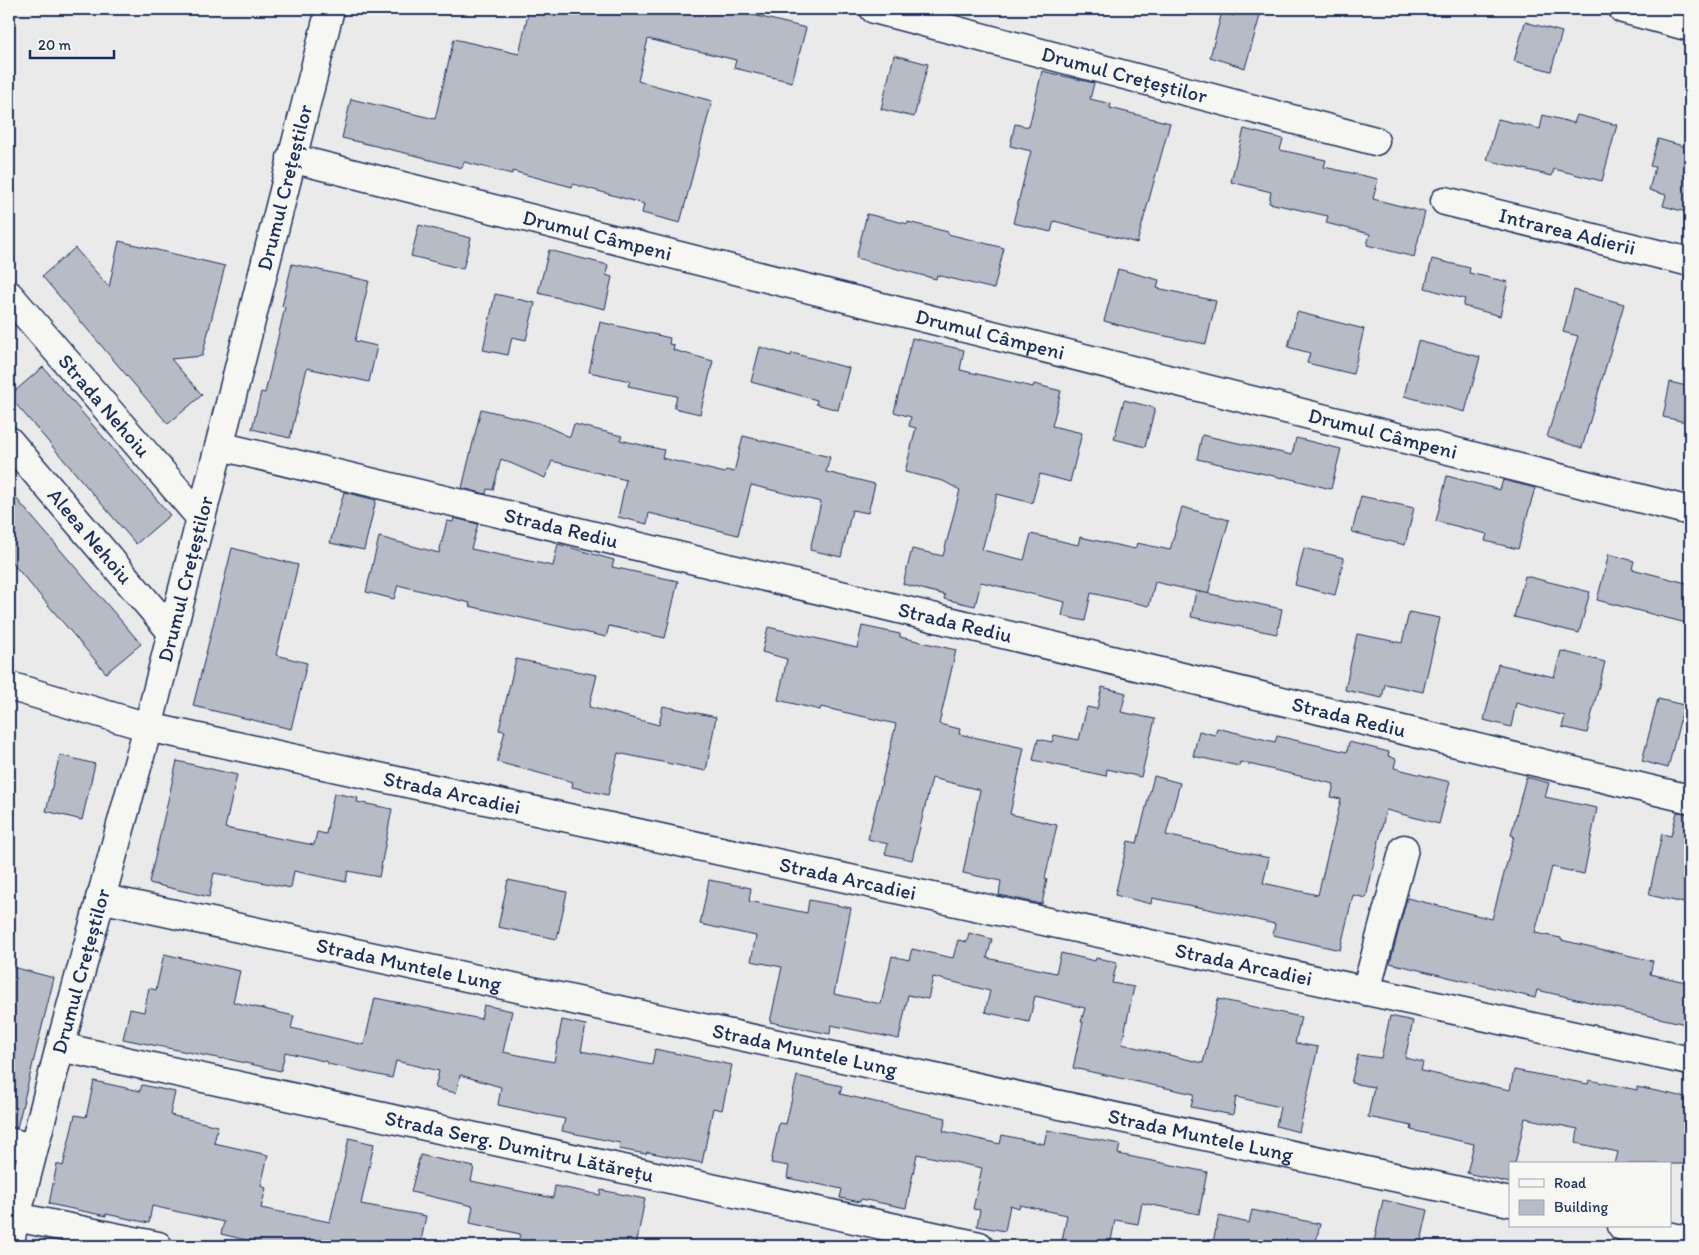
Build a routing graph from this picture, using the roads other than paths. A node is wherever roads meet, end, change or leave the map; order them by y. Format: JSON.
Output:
{"nodes":[{"id":1,"x":330,"y":9,"type":"edge"},
{"id":2,"x":874,"y":9,"type":"edge"},
{"id":3,"x":1623,"y":9,"type":"edge"},
{"id":4,"x":1690,"y":27,"type":"edge"},
{"id":5,"x":1375,"y":141,"type":"dead end"},
{"id":6,"x":291,"y":158,"type":"junction"},
{"id":7,"x":1445,"y":201,"type":"dead end"},
{"id":8,"x":1690,"y":262,"type":"edge"},
{"id":9,"x":9,"y":294,"type":"edge"},
{"id":10,"x":9,"y":441,"type":"edge"},
{"id":11,"x":220,"y":446,"type":"junction"},
{"id":12,"x":1690,"y":511,"type":"edge"},
{"id":13,"x":201,"y":518,"type":"junction"},
{"id":14,"x":171,"y":632,"type":"junction"},
{"id":15,"x":9,"y":686,"type":"edge"},
{"id":16,"x":148,"y":727,"type":"junction"},
{"id":17,"x":1690,"y":799,"type":"edge"},
{"id":18,"x":1404,"y":849,"type":"dead end"},
{"id":19,"x":100,"y":898,"type":"junction"},
{"id":20,"x":1366,"y":991,"type":"junction"},
{"id":21,"x":60,"y":1047,"type":"junction"},
{"id":22,"x":1690,"y":1061,"type":"edge"},
{"id":23,"x":21,"y":1145,"type":"edge"},
{"id":24,"x":1509,"y":1202,"type":"edge"},
{"id":25,"x":16,"y":1217,"type":"junction"},
{"id":26,"x":1631,"y":1228,"type":"edge"},
{"id":27,"x":1690,"y":1241,"type":"edge"},
{"id":28,"x":9,"y":1244,"type":"edge"},
{"id":29,"x":158,"y":1246,"type":"edge"},
{"id":30,"x":979,"y":1246,"type":"edge"}],
"edges":[{"from":1,"to":6,"type":"street","name":"Drumul Crețeștilor"},
{"from":2,"to":5,"type":"street","name":"Drumul Crețeștilor"},
{"from":3,"to":4,"type":"street"},
{"from":6,"to":11,"type":"street","name":"Drumul Crețeștilor"},
{"from":6,"to":12,"type":"street","name":"Drumul Câmpeni"},
{"from":7,"to":8,"type":"street","name":"Intrarea Adierii"},
{"from":9,"to":13,"type":"street","name":"Strada Nehoiu"},
{"from":10,"to":14,"type":"street","name":"Aleea Nehoiu"},
{"from":11,"to":13,"type":"street","name":"Drumul Crețeștilor"},
{"from":11,"to":17,"type":"street","name":"Strada Rediu"},
{"from":13,"to":14,"type":"street","name":"Drumul Crețeștilor"},
{"from":14,"to":16,"type":"street","name":"Drumul Crețeștilor"},
{"from":15,"to":16,"type":"street","name":"Strada Arcadiei"},
{"from":16,"to":19,"type":"street","name":"Drumul Crețeștilor"},
{"from":16,"to":20,"type":"street","name":"Strada Arcadiei"},
{"from":18,"to":20,"type":"street"},
{"from":19,"to":21,"type":"street","name":"Drumul Crețeștilor"},
{"from":19,"to":24,"type":"street","name":"Strada Muntele Lung"},
{"from":20,"to":22,"type":"street","name":"Strada Arcadiei"},
{"from":21,"to":23,"type":"street","name":"Drumul Crețeștilor"},
{"from":21,"to":30,"type":"street","name":"Strada Serg. Dumitru Lătărețu"},
{"from":23,"to":25,"type":"street","name":"Drumul Crețeștilor"},
{"from":25,"to":28,"type":"street","name":"Drumul Crețeștilor"},
{"from":25,"to":29,"type":"street"},
{"from":26,"to":27,"type":"street"}]}
